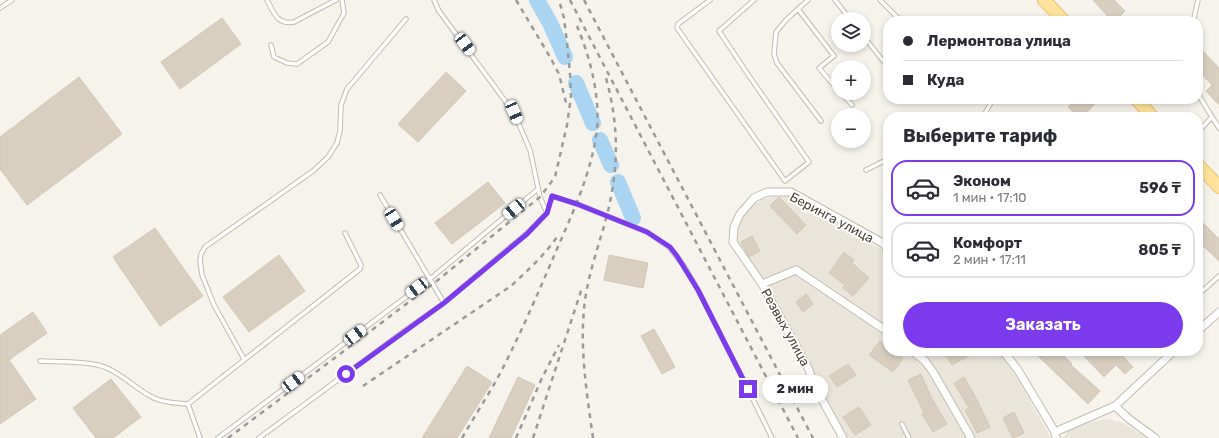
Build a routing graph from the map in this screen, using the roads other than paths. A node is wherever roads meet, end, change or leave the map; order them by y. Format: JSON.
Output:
{"nodes":[{"id":1,"x":12,"y":0,"type":"edge"},
{"id":2,"x":267,"y":0,"type":"edge"},
{"id":3,"x":336,"y":0,"type":"edge"},
{"id":4,"x":342,"y":0,"type":"edge"},
{"id":5,"x":434,"y":0,"type":"edge"},
{"id":6,"x":710,"y":0,"type":"edge"},
{"id":7,"x":754,"y":0,"type":"edge"},
{"id":8,"x":808,"y":0,"type":"edge"},
{"id":9,"x":835,"y":0,"type":"edge"},
{"id":10,"x":880,"y":0,"type":"edge"},
{"id":11,"x":1044,"y":0,"type":"edge"},
{"id":12,"x":1198,"y":0,"type":"edge"},
{"id":13,"x":0,"y":8,"type":"edge"},
{"id":14,"x":798,"y":9,"type":"junction"},
{"id":15,"x":844,"y":12,"type":"edge"},
{"id":16,"x":895,"y":16,"type":"edge"},
{"id":17,"x":1059,"y":16,"type":"edge"},
{"id":18,"x":1194,"y":16,"type":"edge"},
{"id":19,"x":406,"y":19,"type":"dead end"},
{"id":20,"x":271,"y":46,"type":"dead end"},
{"id":21,"x":871,"y":46,"type":"edge"},
{"id":22,"x":883,"y":62,"type":"edge"},
{"id":23,"x":831,"y":82,"type":"edge"},
{"id":24,"x":847,"y":100,"type":"edge"},
{"id":25,"x":1203,"y":102,"type":"edge"},
{"id":26,"x":1141,"y":104,"type":"edge"},
{"id":27,"x":852,"y":105,"type":"dead end"},
{"id":28,"x":1148,"y":112,"type":"edge"},
{"id":29,"x":1212,"y":117,"type":"junction"},
{"id":30,"x":821,"y":121,"type":"dead end"},
{"id":31,"x":1203,"y":127,"type":"edge"},
{"id":32,"x":1219,"y":128,"type":"edge"},
{"id":33,"x":883,"y":162,"type":"edge"},
{"id":34,"x":866,"y":170,"type":"dead end"},
{"id":35,"x":1203,"y":170,"type":"edge"},
{"id":36,"x":1219,"y":187,"type":"edge"},
{"id":37,"x":538,"y":189,"type":"junction"},
{"id":38,"x":380,"y":195,"type":"dead end"},
{"id":39,"x":547,"y":213,"type":"junction"},
{"id":40,"x":345,"y":233,"type":"dead end"},
{"id":41,"x":733,"y":242,"type":"joint"},
{"id":42,"x":883,"y":244,"type":"edge"},
{"id":43,"x":1219,"y":276,"type":"edge"},
{"id":44,"x":430,"y":279,"type":"junction"},
{"id":45,"x":762,"y":284,"type":"junction"},
{"id":46,"x":1203,"y":290,"type":"edge"},
{"id":47,"x":444,"y":303,"type":"junction"},
{"id":48,"x":1219,"y":312,"type":"edge"},
{"id":49,"x":1203,"y":326,"type":"edge"},
{"id":50,"x":883,"y":329,"type":"edge"},
{"id":51,"x":918,"y":356,"type":"edge"},
{"id":52,"x":1007,"y":356,"type":"edge"},
{"id":53,"x":1169,"y":356,"type":"edge"},
{"id":54,"x":244,"y":359,"type":"junction"},
{"id":55,"x":40,"y":361,"type":"dead end"},
{"id":56,"x":188,"y":404,"type":"junction"},
{"id":57,"x":1115,"y":406,"type":"junction"},
{"id":58,"x":902,"y":424,"type":"dead end"},
{"id":59,"x":1055,"y":435,"type":"edge"},
{"id":60,"x":200,"y":438,"type":"edge"},
{"id":61,"x":218,"y":438,"type":"edge"},
{"id":62,"x":259,"y":438,"type":"edge"},
{"id":63,"x":772,"y":438,"type":"edge"},
{"id":64,"x":843,"y":438,"type":"edge"},
{"id":65,"x":909,"y":438,"type":"edge"},
{"id":66,"x":971,"y":438,"type":"edge"},
{"id":67,"x":1155,"y":438,"type":"edge"}],
"edges":[{"from":1,"to":13,"type":"lane"},
{"from":2,"to":3,"type":"lane"},
{"from":4,"to":20,"type":"lane"},
{"from":5,"to":37,"type":"lane"},
{"from":6,"to":7,"type":"lane"},
{"from":8,"to":14,"type":"lane"},
{"from":9,"to":15,"type":"lane"},
{"from":10,"to":16,"type":"lane"},
{"from":11,"to":17,"type":"main road"},
{"from":12,"to":18,"type":"lane"},
{"from":14,"to":23,"type":"lane"},
{"from":14,"to":30,"type":"lane"},
{"from":19,"to":54,"type":"lane"},
{"from":21,"to":22,"type":"lane"},
{"from":24,"to":27,"type":"lane"},
{"from":25,"to":29,"type":"lane"},
{"from":26,"to":28,"type":"main road"},
{"from":29,"to":31,"type":"lane"},
{"from":29,"to":32,"type":"lane"},
{"from":33,"to":34,"type":"lane"},
{"from":35,"to":36,"type":"main road"},
{"from":37,"to":39,"type":"lane"},
{"from":37,"to":44,"type":"lane"},
{"from":38,"to":44,"type":"lane"},
{"from":39,"to":47,"type":"lane"},
{"from":39,"to":63,"type":"lane"},
{"from":40,"to":54,"type":"lane"},
{"from":41,"to":42,"type":"street","name":"Беринга улица"},
{"from":41,"to":45,"type":"street","name":"Резвых улица"},
{"from":43,"to":46,"type":"lane"},
{"from":44,"to":47,"type":"lane"},
{"from":44,"to":61,"type":"lane"},
{"from":45,"to":50,"type":"street"},
{"from":45,"to":64,"type":"street","name":"Резвых улица"},
{"from":47,"to":62,"type":"lane"},
{"from":48,"to":49,"type":"street"},
{"from":51,"to":66,"type":"street"},
{"from":52,"to":59,"type":"street"},
{"from":53,"to":57,"type":"street"},
{"from":54,"to":56,"type":"lane"},
{"from":55,"to":56,"type":"lane"},
{"from":56,"to":60,"type":"lane"},
{"from":57,"to":59,"type":"street"},
{"from":57,"to":67,"type":"street"},
{"from":58,"to":65,"type":"lane"}]}
